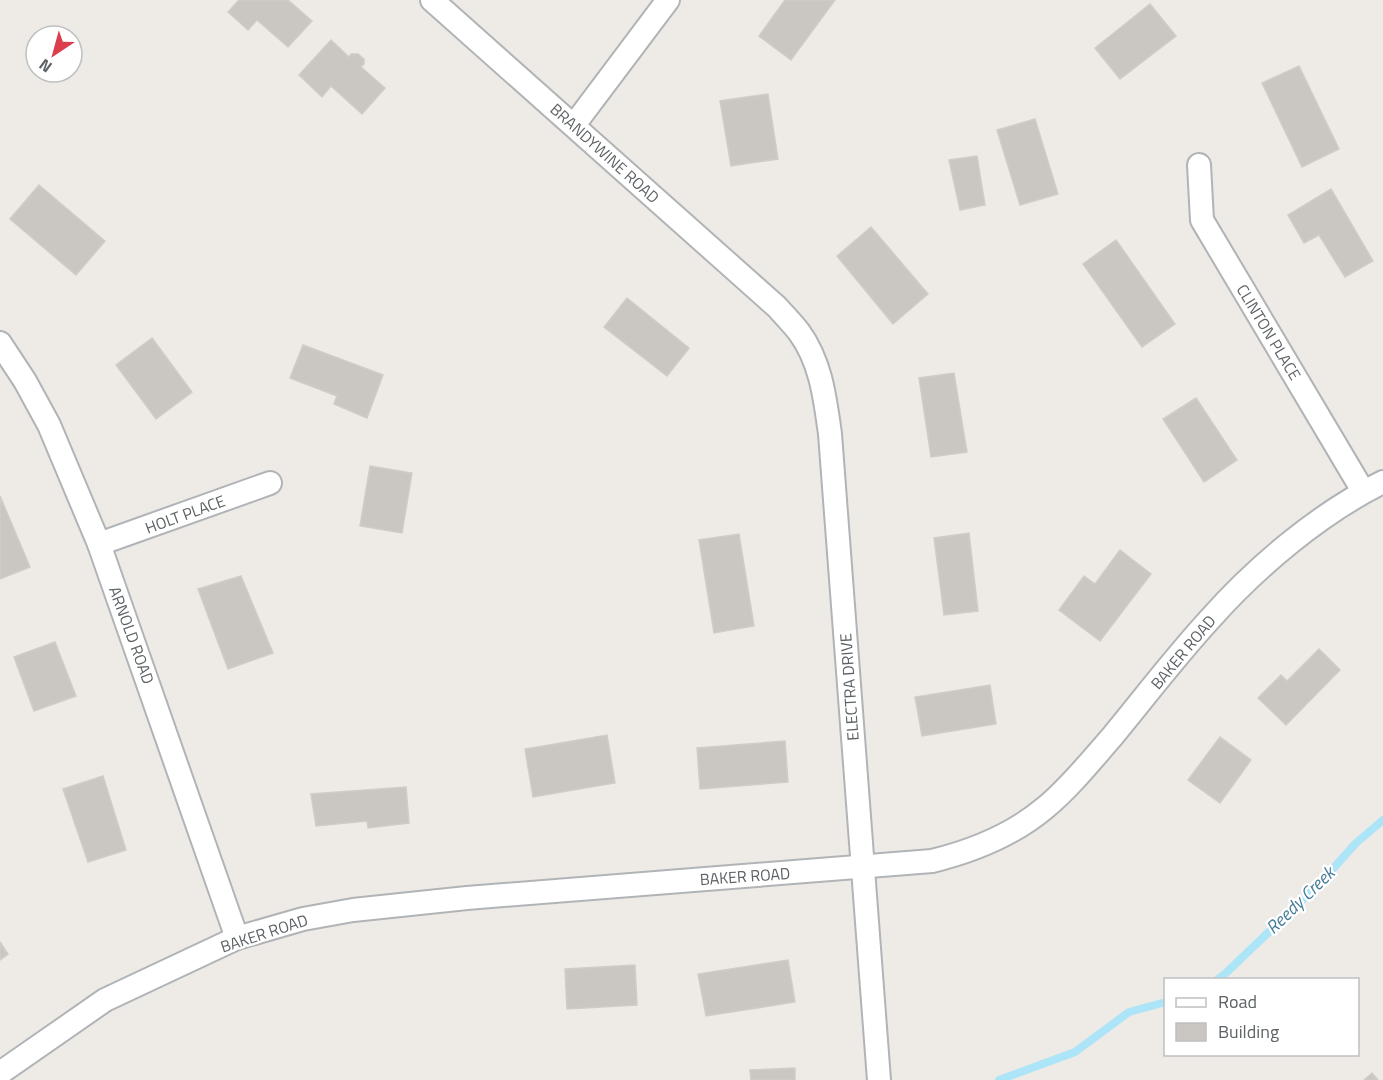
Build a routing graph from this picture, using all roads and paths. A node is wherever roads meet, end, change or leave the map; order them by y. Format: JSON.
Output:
{"nodes":[{"id":1,"x":432,"y":0,"type":"edge"},
{"id":2,"x":668,"y":0,"type":"edge"},
{"id":3,"x":574,"y":126,"type":"junction"},
{"id":4,"x":1199,"y":165,"type":"dead end"},
{"id":5,"x":777,"y":307,"type":"joint"},
{"id":6,"x":0,"y":343,"type":"edge"},
{"id":7,"x":270,"y":483,"type":"dead end"},
{"id":8,"x":1373,"y":486,"type":"edge"},
{"id":9,"x":99,"y":544,"type":"junction"},
{"id":10,"x":862,"y":867,"type":"junction"},
{"id":11,"x":237,"y":938,"type":"junction"},
{"id":12,"x":0,"y":1072,"type":"edge"},
{"id":13,"x":879,"y":1080,"type":"edge"}],
"edges":[{"from":1,"to":3,"type":"street","name":"BRANDYWINE ROAD"},
{"from":2,"to":3,"type":"street"},
{"from":3,"to":5,"type":"street","name":"BRANDYWINE ROAD"},
{"from":4,"to":8,"type":"street","name":"CLINTON PLACE"},
{"from":5,"to":10,"type":"street","name":"ELECTRA DRIVE"},
{"from":6,"to":9,"type":"street","name":"ARNOLD ROAD"},
{"from":7,"to":9,"type":"street","name":"HOLT PLACE"},
{"from":8,"to":10,"type":"street","name":"BAKER ROAD"},
{"from":9,"to":11,"type":"street","name":"ARNOLD ROAD"},
{"from":10,"to":11,"type":"street","name":"BAKER ROAD"},
{"from":10,"to":13,"type":"street","name":"ELECTRA DRIVE"},
{"from":11,"to":12,"type":"street","name":"BAKER ROAD"}]}
